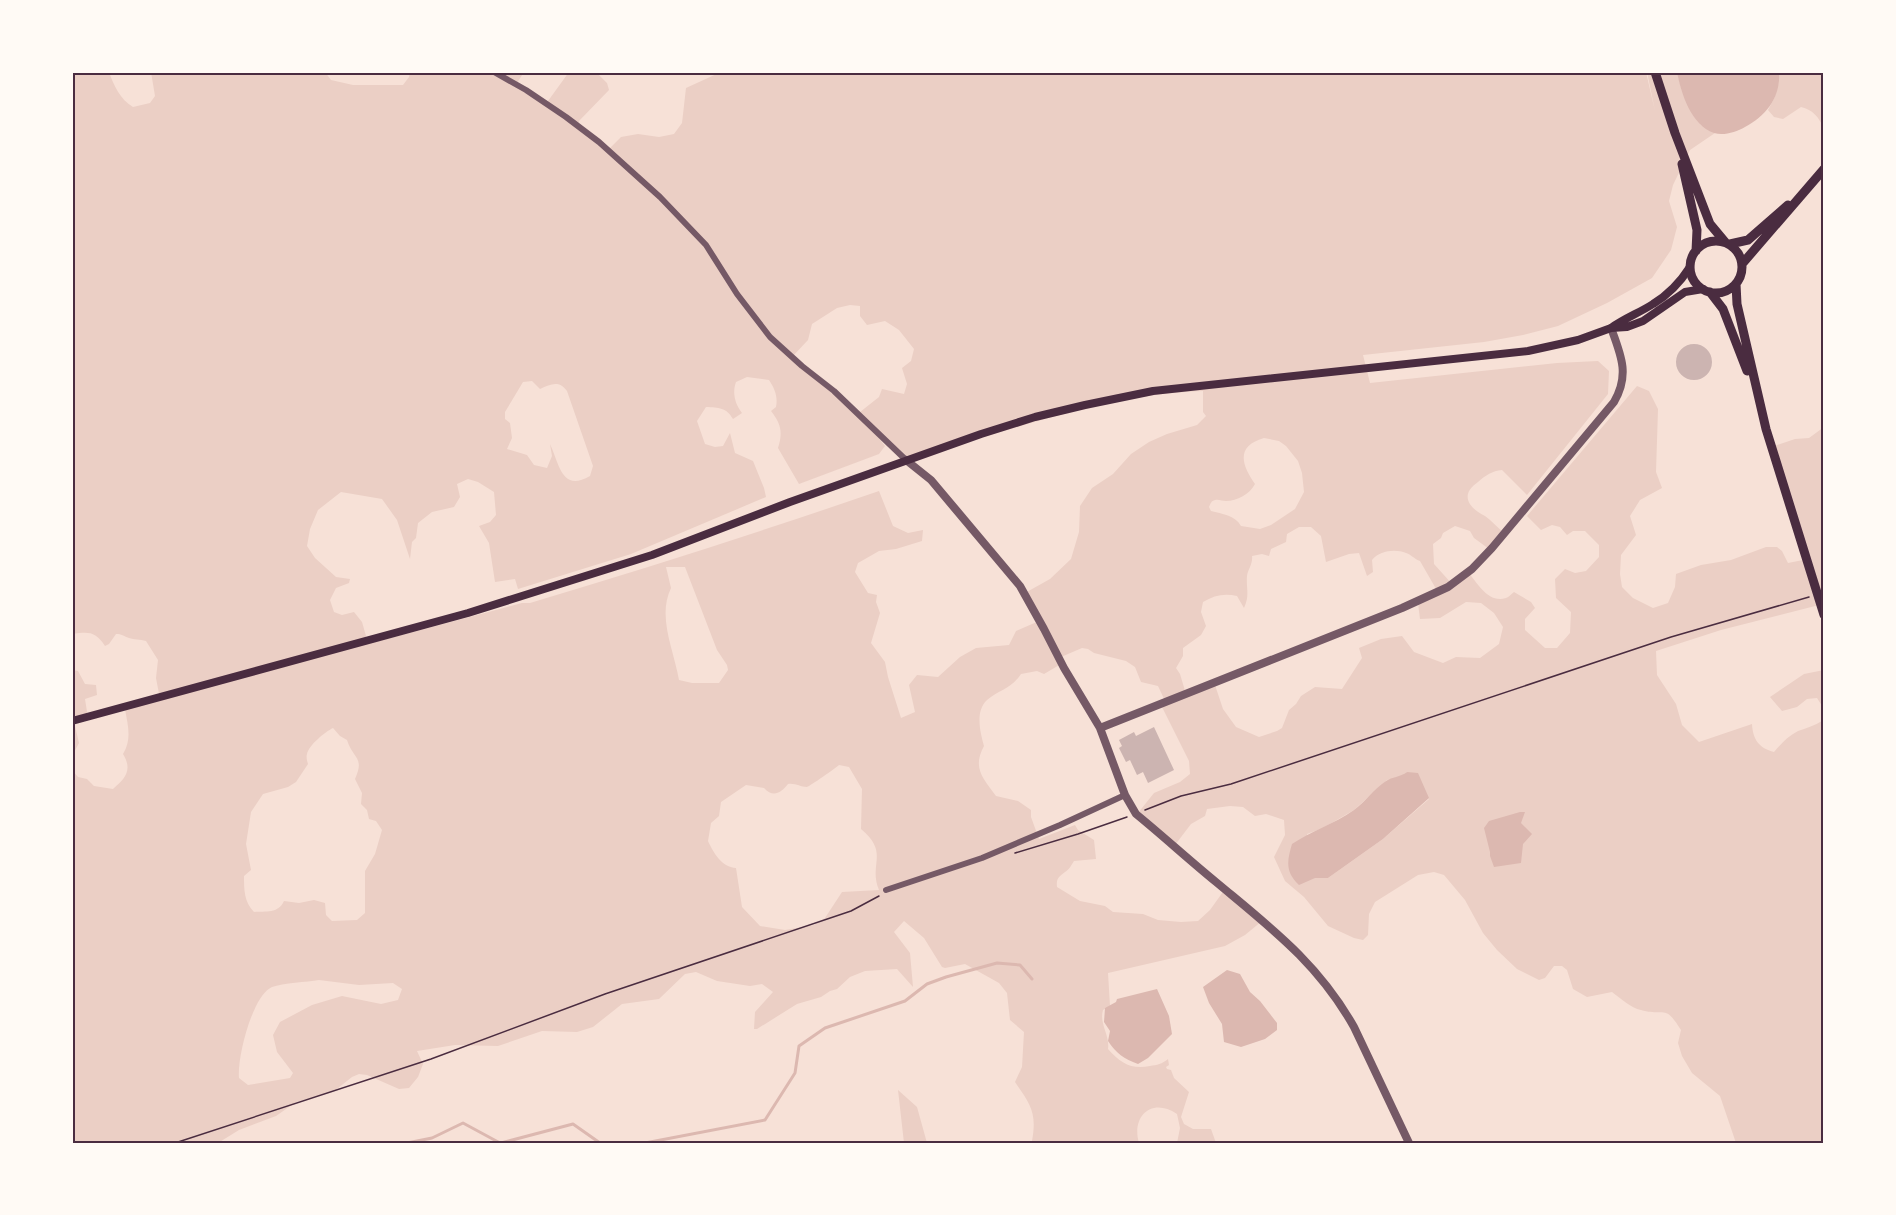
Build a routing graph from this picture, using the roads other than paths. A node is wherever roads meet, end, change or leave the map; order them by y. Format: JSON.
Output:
{"nodes":[{"id":1,"x":494,"y":72,"type":"edge"},
{"id":2,"x":1655,"y":72,"type":"edge"},
{"id":3,"x":1675,"y":133,"type":"junction"},
{"id":4,"x":1824,"y":169,"type":"edge"},
{"id":5,"x":1816,"y":179,"type":"junction"},
{"id":6,"x":1727,"y":243,"type":"junction"},
{"id":7,"x":1696,"y":251,"type":"junction"},
{"id":8,"x":1743,"y":264,"type":"junction"},
{"id":9,"x":1690,"y":267,"type":"junction"},
{"id":10,"x":1736,"y":284,"type":"junction"},
{"id":11,"x":1706,"y":290,"type":"junction"},
{"id":12,"x":1611,"y":328,"type":"junction"},
{"id":13,"x":1758,"y":399,"type":"junction"},
{"id":14,"x":906,"y":460,"type":"junction"},
{"id":15,"x":1823,"y":613,"type":"edge"},
{"id":16,"x":72,"y":721,"type":"edge"},
{"id":17,"x":1100,"y":728,"type":"junction"},
{"id":18,"x":1125,"y":795,"type":"junction"},
{"id":19,"x":886,"y":890,"type":"road end"},
{"id":20,"x":1409,"y":1143,"type":"edge"}],
"edges":[{"from":1,"to":14,"type":"street"},
{"from":2,"to":3,"type":"main road"},
{"from":3,"to":6,"type":"main road"},
{"from":3,"to":7,"type":"main road"},
{"from":4,"to":5,"type":"main road"},
{"from":5,"to":6,"type":"main road"},
{"from":5,"to":8,"type":"main road"},
{"from":6,"to":7,"type":"main road"},
{"from":6,"to":8,"type":"main road"},
{"from":7,"to":9,"type":"main road"},
{"from":8,"to":10,"type":"main road"},
{"from":9,"to":11,"type":"main road"},
{"from":9,"to":12,"type":"main road"},
{"from":10,"to":11,"type":"main road"},
{"from":10,"to":13,"type":"main road"},
{"from":11,"to":12,"type":"main road"},
{"from":11,"to":13,"type":"main road"},
{"from":12,"to":14,"type":"main road"},
{"from":12,"to":17,"type":"street"},
{"from":13,"to":15,"type":"main road"},
{"from":14,"to":16,"type":"main road"},
{"from":14,"to":17,"type":"street"},
{"from":17,"to":18,"type":"street"},
{"from":18,"to":19,"type":"street"},
{"from":18,"to":20,"type":"street"}]}
